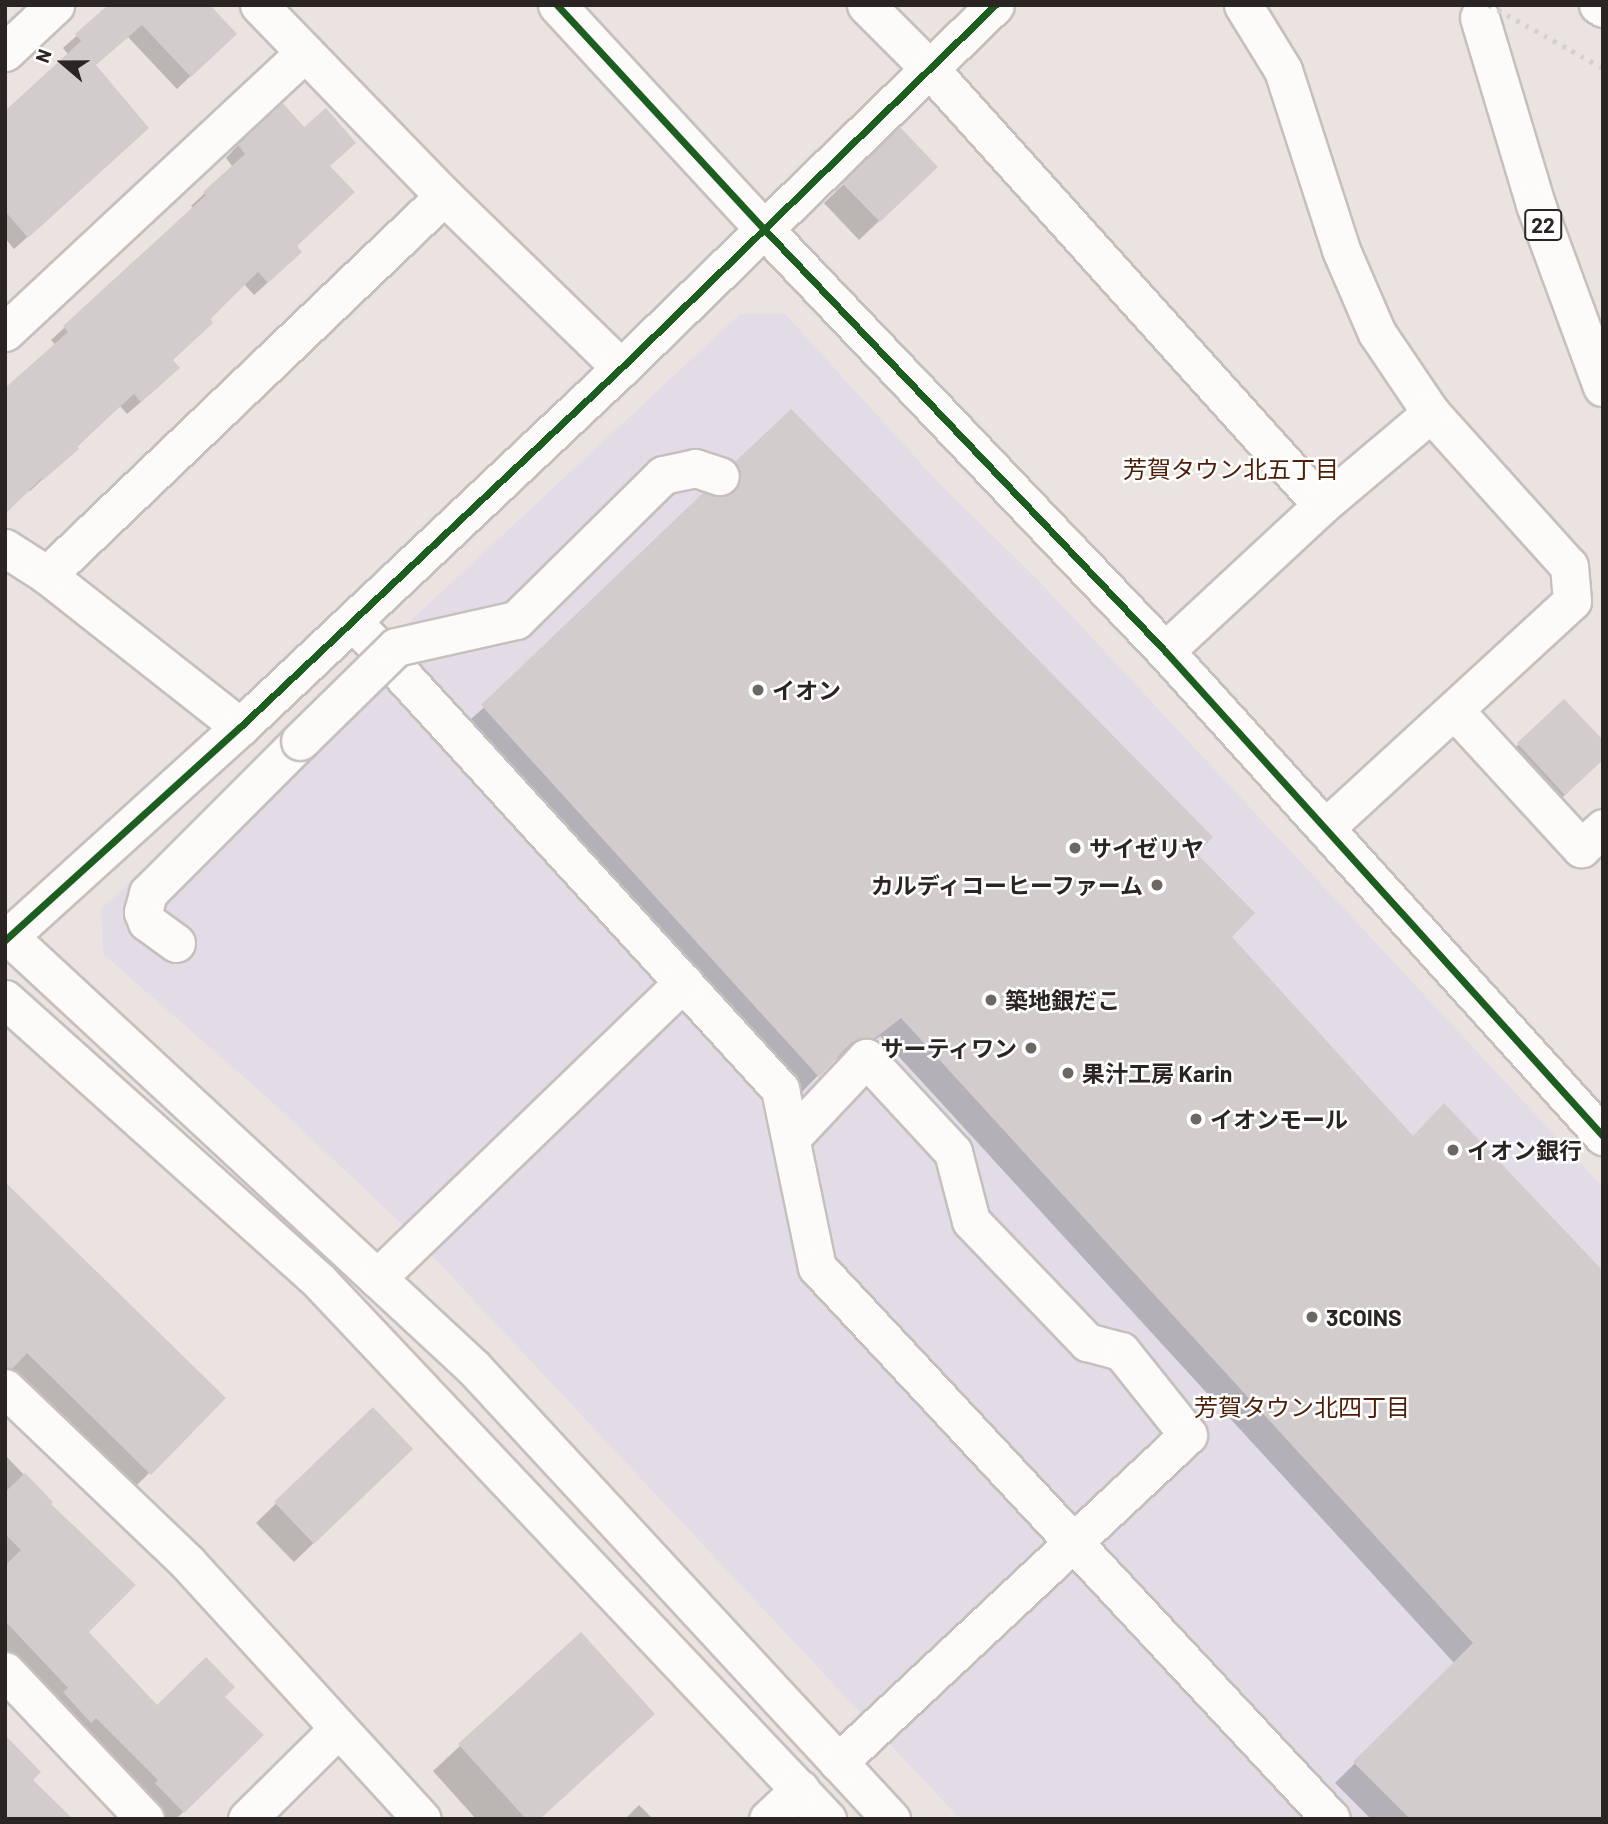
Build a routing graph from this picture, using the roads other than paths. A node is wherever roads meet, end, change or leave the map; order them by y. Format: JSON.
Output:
{"nodes":[{"id":1,"x":55,"y":5,"type":"edge"},
{"id":2,"x":259,"y":5,"type":"edge"},
{"id":3,"x":556,"y":5,"type":"edge"},
{"id":4,"x":866,"y":5,"type":"edge"},
{"id":5,"x":995,"y":5,"type":"edge"},
{"id":6,"x":1242,"y":5,"type":"edge"},
{"id":7,"x":1598,"y":5,"type":"edge"},
{"id":8,"x":1603,"y":8,"type":"edge"},
{"id":9,"x":1480,"y":18,"type":"dead end"},
{"id":10,"x":5,"y":52,"type":"edge"},
{"id":11,"x":305,"y":52,"type":"junction"},
{"id":12,"x":928,"y":67,"type":"junction"},
{"id":13,"x":444,"y":196,"type":"junction"},
{"id":14,"x":763,"y":229,"type":"junction"},
{"id":15,"x":5,"y":332,"type":"edge"},
{"id":16,"x":621,"y":368,"type":"junction"},
{"id":17,"x":1603,"y":387,"type":"edge"},
{"id":18,"x":1431,"y":413,"type":"junction"},
{"id":19,"x":720,"y":476,"type":"dead end"},
{"id":20,"x":1322,"y":505,"type":"junction"},
{"id":21,"x":5,"y":548,"type":"edge"},
{"id":22,"x":47,"y":575,"type":"junction"},
{"id":23,"x":353,"y":621,"type":"junction"},
{"id":24,"x":1165,"y":651,"type":"junction"},
{"id":25,"x":1454,"y":709,"type":"junction"},
{"id":26,"x":240,"y":727,"type":"junction"},
{"id":27,"x":1326,"y":827,"type":"junction"},
{"id":28,"x":1603,"y":828,"type":"edge"},
{"id":29,"x":7,"y":936,"type":"edge"},
{"id":30,"x":176,"y":943,"type":"dead end"},
{"id":31,"x":683,"y":982,"type":"junction"},
{"id":32,"x":5,"y":999,"type":"edge"},
{"id":33,"x":1603,"y":1136,"type":"edge"},
{"id":34,"x":791,"y":1138,"type":"junction"},
{"id":35,"x":377,"y":1278,"type":"junction"},
{"id":36,"x":5,"y":1388,"type":"edge"},
{"id":37,"x":1072,"y":1541,"type":"junction"},
{"id":38,"x":5,"y":1671,"type":"edge"},
{"id":39,"x":338,"y":1729,"type":"junction"},
{"id":40,"x":838,"y":1762,"type":"junction"},
{"id":41,"x":800,"y":1789,"type":"junction"},
{"id":42,"x":145,"y":1819,"type":"edge"},
{"id":43,"x":247,"y":1819,"type":"edge"},
{"id":44,"x":422,"y":1819,"type":"edge"},
{"id":45,"x":768,"y":1819,"type":"edge"},
{"id":46,"x":827,"y":1819,"type":"edge"},
{"id":47,"x":891,"y":1819,"type":"edge"},
{"id":48,"x":1331,"y":1819,"type":"edge"}],
"edges":[{"from":1,"to":10,"type":"street"},
{"from":2,"to":11,"type":"street"},
{"from":3,"to":14,"type":"street"},
{"from":4,"to":12,"type":"street"},
{"from":5,"to":12,"type":"street"},
{"from":6,"to":18,"type":"street"},
{"from":7,"to":8,"type":"street"},
{"from":9,"to":17,"type":"main road","number":"22"},
{"from":11,"to":13,"type":"street"},
{"from":11,"to":15,"type":"street"},
{"from":12,"to":14,"type":"street"},
{"from":12,"to":20,"type":"street"},
{"from":13,"to":16,"type":"street"},
{"from":13,"to":22,"type":"street"},
{"from":14,"to":16,"type":"street"},
{"from":14,"to":24,"type":"street"},
{"from":16,"to":23,"type":"street"},
{"from":18,"to":20,"type":"street"},
{"from":18,"to":25,"type":"street"},
{"from":19,"to":30,"type":"street","bridge":true},
{"from":20,"to":24,"type":"street"},
{"from":21,"to":22,"type":"street"},
{"from":22,"to":26,"type":"street"},
{"from":23,"to":26,"type":"street"},
{"from":23,"to":31,"type":"street"},
{"from":24,"to":27,"type":"street"},
{"from":25,"to":27,"type":"street"},
{"from":25,"to":28,"type":"street"},
{"from":26,"to":29,"type":"street"},
{"from":27,"to":33,"type":"street"},
{"from":29,"to":35,"type":"street"},
{"from":31,"to":34,"type":"street"},
{"from":31,"to":35,"type":"street"},
{"from":32,"to":41,"type":"street"},
{"from":34,"to":37,"type":"street"},
{"from":34,"to":37,"type":"street"},
{"from":35,"to":40,"type":"street"},
{"from":36,"to":39,"type":"street"},
{"from":37,"to":40,"type":"street"},
{"from":37,"to":48,"type":"street"},
{"from":38,"to":42,"type":"street"},
{"from":39,"to":43,"type":"street"},
{"from":39,"to":44,"type":"street"},
{"from":40,"to":47,"type":"street"},
{"from":41,"to":45,"type":"street"},
{"from":41,"to":46,"type":"street"}]}
